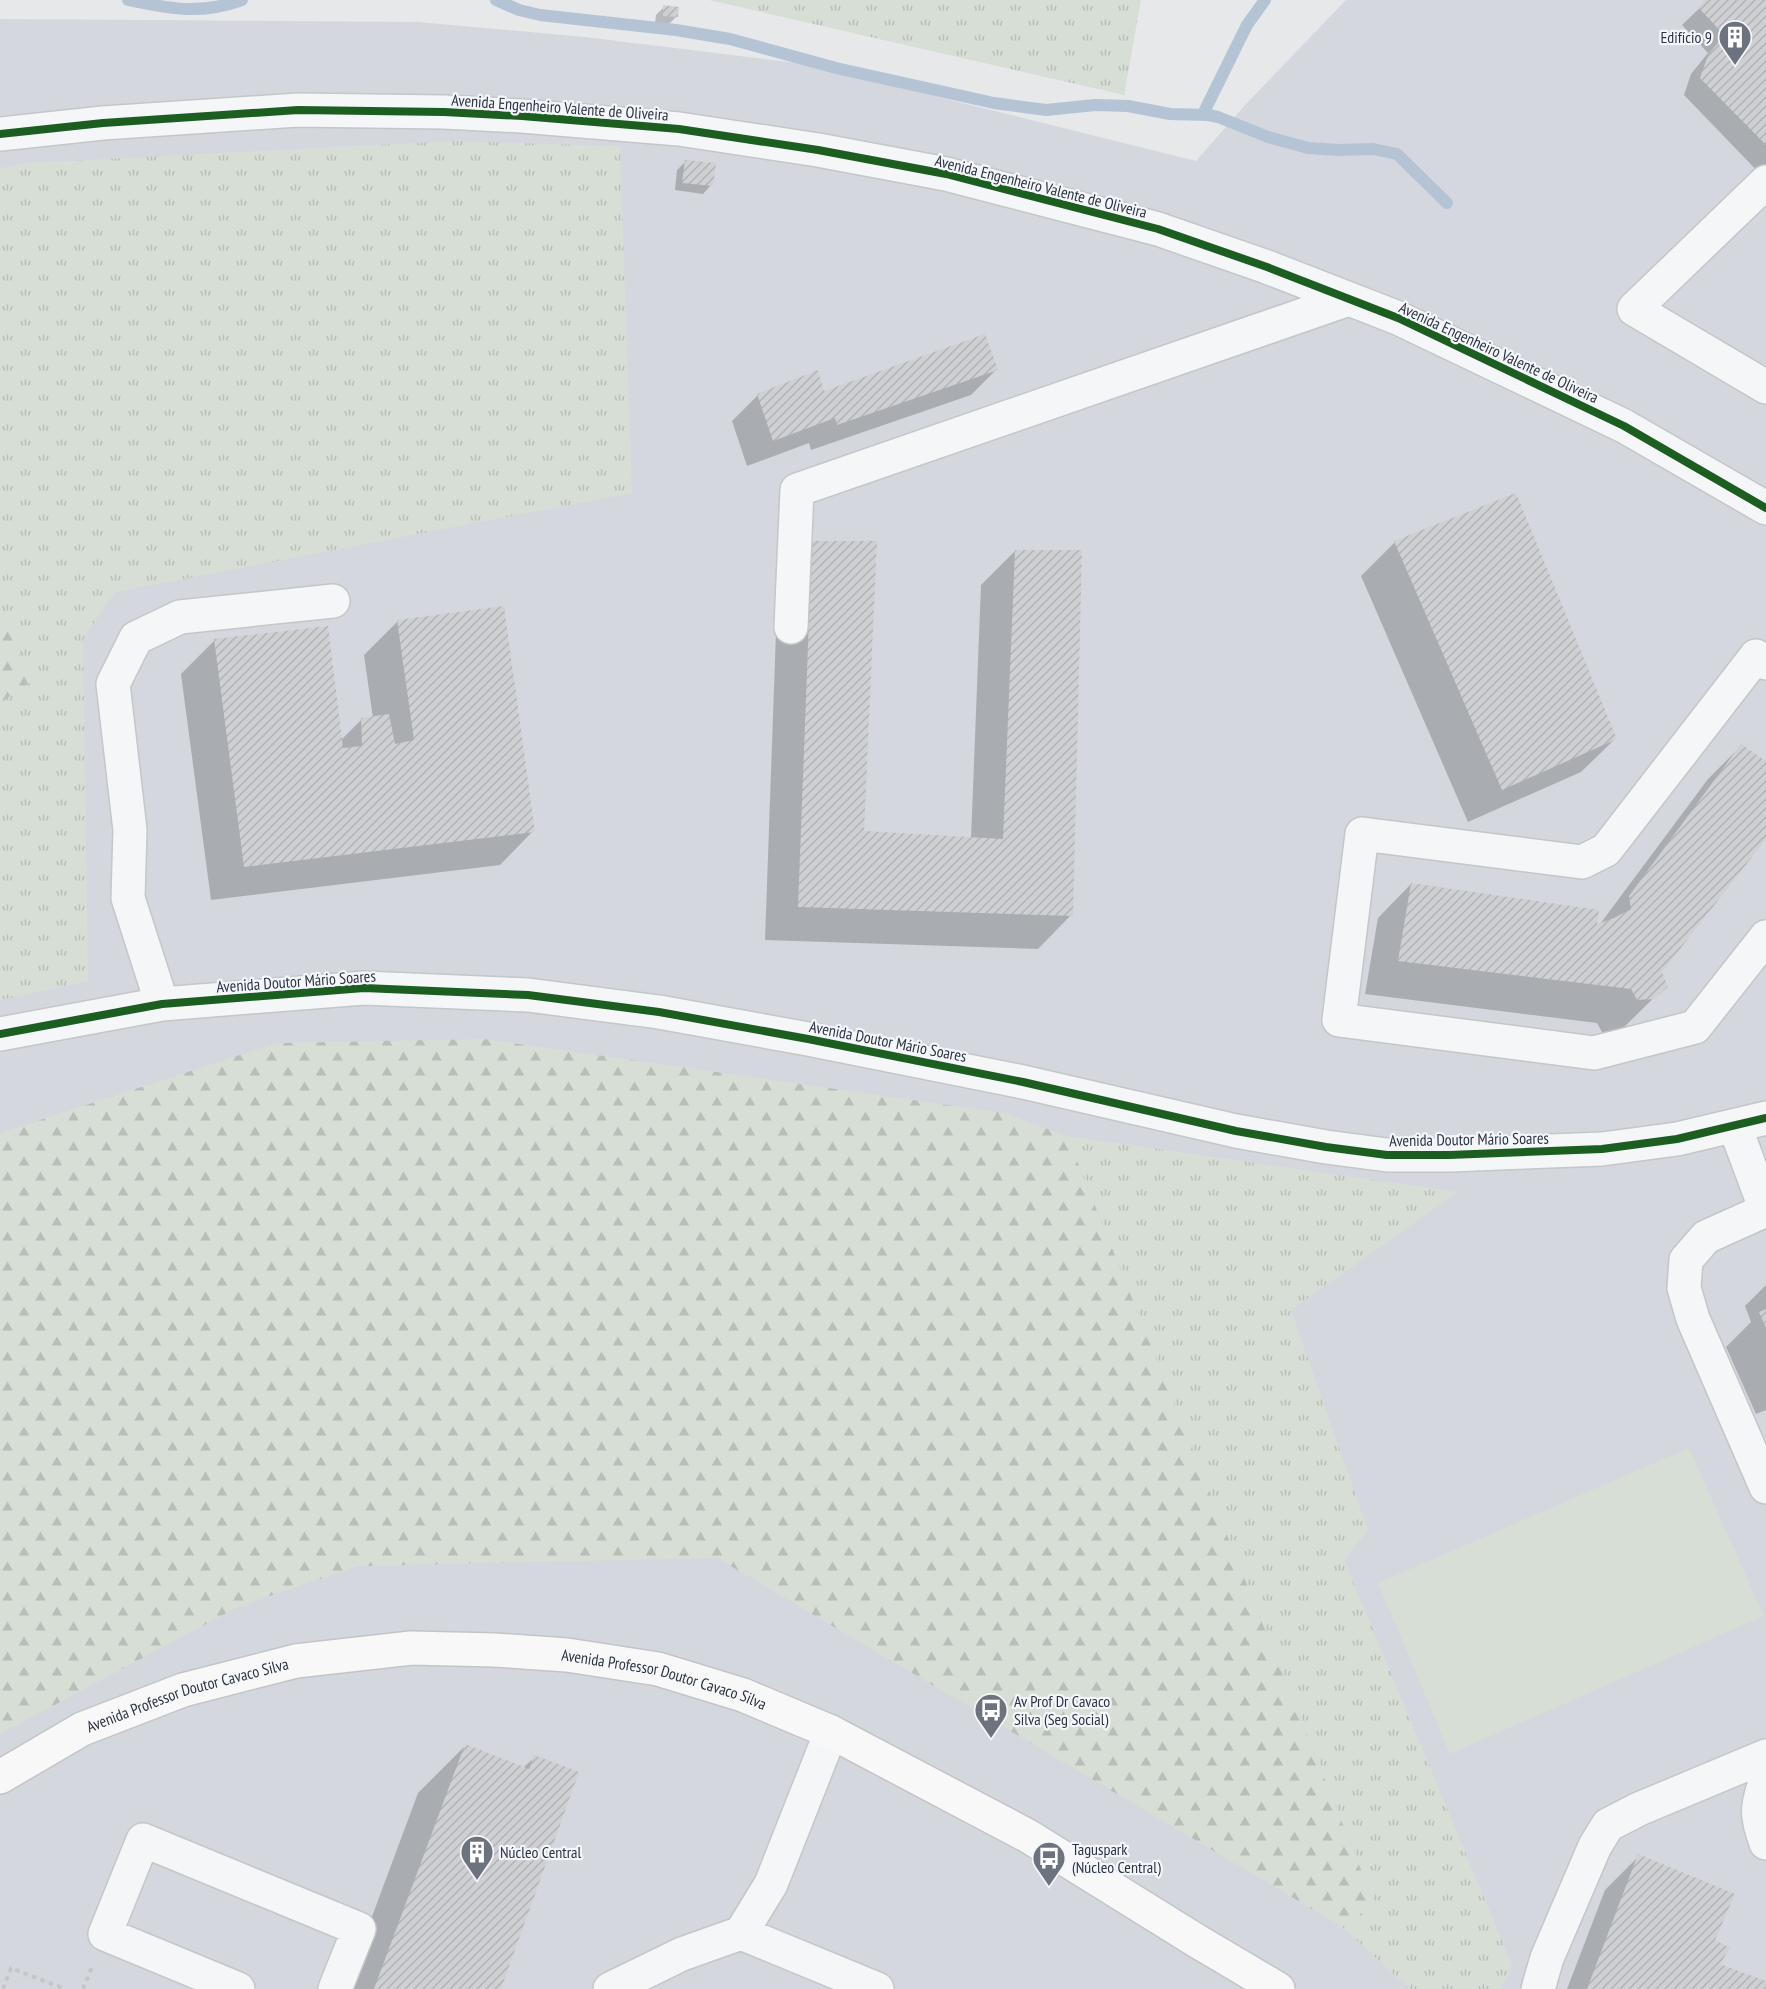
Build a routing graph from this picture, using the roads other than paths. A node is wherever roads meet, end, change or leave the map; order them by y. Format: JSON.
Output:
{"nodes":[{"id":1,"x":0,"y":134,"type":"edge"},
{"id":2,"x":1766,"y":182,"type":"edge"},
{"id":3,"x":1349,"y":299,"type":"junction"},
{"id":4,"x":1766,"y":387,"type":"edge"},
{"id":5,"x":1766,"y":508,"type":"edge"},
{"id":6,"x":333,"y":600,"type":"dead end"},
{"id":7,"x":791,"y":627,"type":"dead end"},
{"id":8,"x":1766,"y":663,"type":"edge"},
{"id":9,"x":1766,"y":937,"type":"edge"},
{"id":10,"x":162,"y":1004,"type":"junction"},
{"id":11,"x":0,"y":1034,"type":"edge"},
{"id":12,"x":1766,"y":1118,"type":"edge"},
{"id":13,"x":1735,"y":1127,"type":"junction"},
{"id":14,"x":1766,"y":1210,"type":"edge"},
{"id":15,"x":1766,"y":1488,"type":"edge"},
{"id":16,"x":831,"y":1732,"type":"junction"},
{"id":17,"x":1766,"y":1756,"type":"edge"},
{"id":18,"x":0,"y":1777,"type":"edge"},
{"id":19,"x":1766,"y":1780,"type":"edge"},
{"id":20,"x":1766,"y":1843,"type":"edge"},
{"id":21,"x":741,"y":1933,"type":"junction"},
{"id":22,"x":238,"y":1989,"type":"edge"},
{"id":23,"x":334,"y":1989,"type":"edge"},
{"id":24,"x":610,"y":1989,"type":"edge"},
{"id":25,"x":877,"y":1989,"type":"edge"},
{"id":26,"x":1278,"y":1989,"type":"edge"},
{"id":27,"x":1538,"y":1989,"type":"edge"}],
"edges":[{"from":1,"to":3,"type":"street","name":"Avenida Engenheiro Valente de Oliveira"},
{"from":2,"to":4,"type":"street"},
{"from":3,"to":5,"type":"street","name":"Avenida Engenheiro Valente de Oliveira"},
{"from":3,"to":7,"type":"street"},
{"from":6,"to":10,"type":"street"},
{"from":8,"to":9,"type":"street"},
{"from":10,"to":11,"type":"street","name":"Avenida Doutor Mário Soares"},
{"from":10,"to":13,"type":"street","name":"Avenida Doutor Mário Soares"},
{"from":12,"to":13,"type":"street","name":"Avenida Doutor Mário Soares"},
{"from":13,"to":14,"type":"street"},
{"from":14,"to":15,"type":"street"},
{"from":16,"to":18,"type":"main road","name":"Avenida Professor Doutor Cavaco Silva"},
{"from":16,"to":21,"type":"street"},
{"from":16,"to":26,"type":"main road","name":"Avenida Professor Doutor Cavaco Silva"},
{"from":17,"to":27,"type":"street"},
{"from":19,"to":20,"type":"street"},
{"from":21,"to":24,"type":"street"},
{"from":21,"to":25,"type":"street"},
{"from":22,"to":23,"type":"street"}]}
